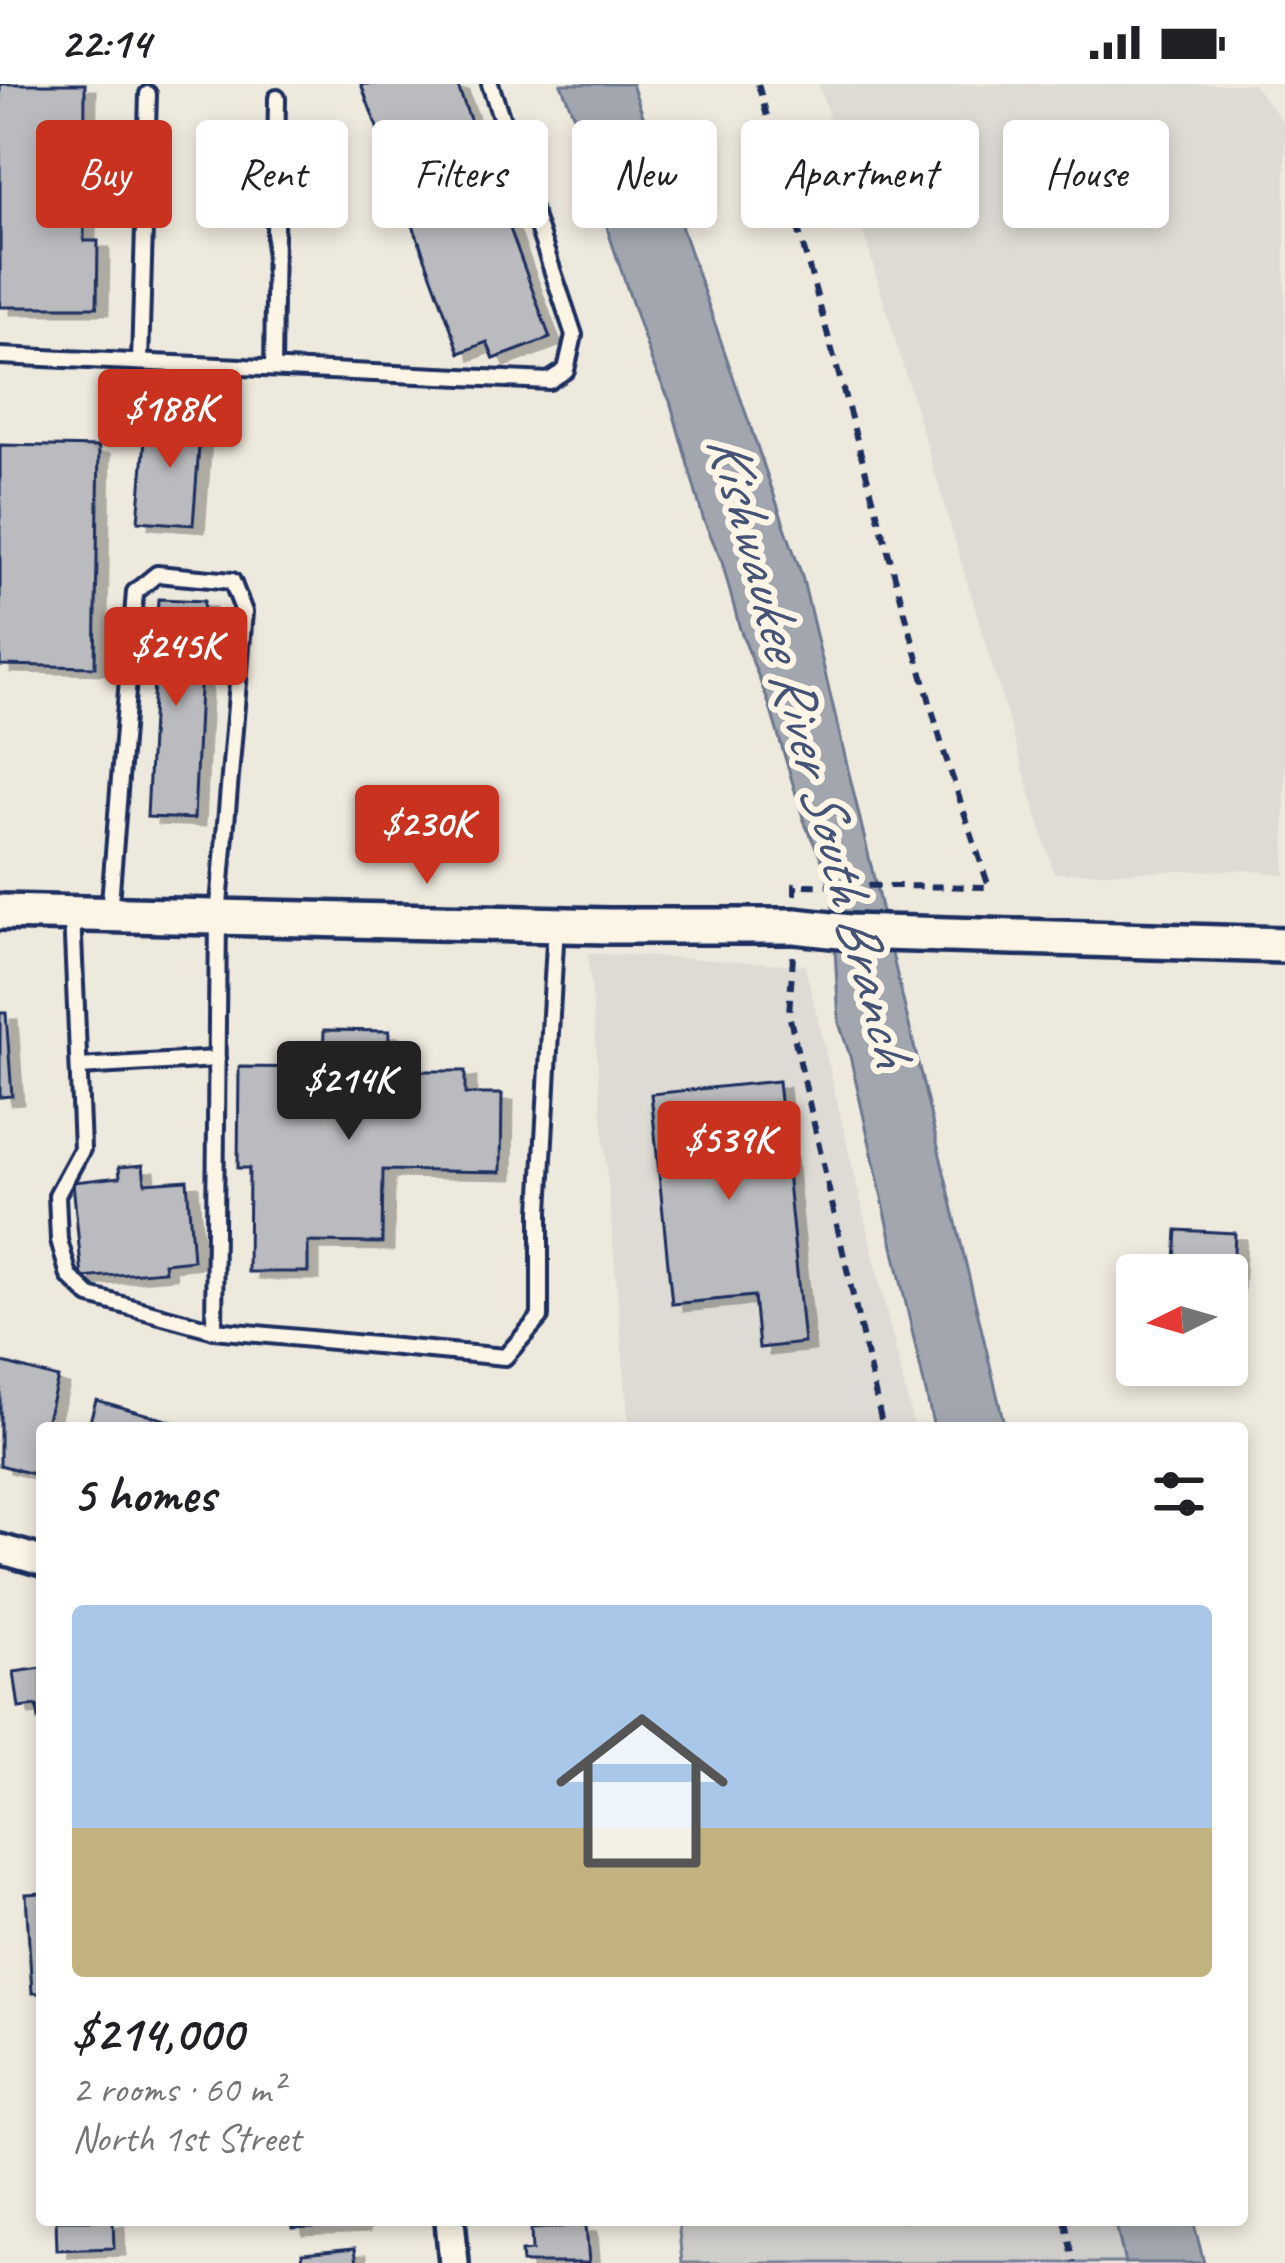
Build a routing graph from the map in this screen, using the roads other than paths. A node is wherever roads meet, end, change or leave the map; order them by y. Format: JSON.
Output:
{"nodes":[{"id":1,"x":490,"y":84,"type":"edge"},
{"id":2,"x":148,"y":94,"type":"dead end"},
{"id":3,"x":277,"y":98,"type":"dead end"},
{"id":4,"x":0,"y":356,"type":"edge"},
{"id":5,"x":140,"y":362,"type":"junction"},
{"id":6,"x":273,"y":368,"type":"junction"},
{"id":7,"x":0,"y":912,"type":"edge"},
{"id":8,"x":72,"y":914,"type":"junction"},
{"id":9,"x":109,"y":914,"type":"junction"},
{"id":10,"x":218,"y":917,"type":"junction"},
{"id":11,"x":556,"y":925,"type":"junction"},
{"id":12,"x":1285,"y":945,"type":"edge"},
{"id":13,"x":217,"y":1059,"type":"junction"},
{"id":14,"x":79,"y":1067,"type":"junction"},
{"id":15,"x":214,"y":1330,"type":"junction"},
{"id":16,"x":0,"y":1549,"type":"edge"},
{"id":17,"x":36,"y":1559,"type":"edge"},
{"id":18,"x":451,"y":2226,"type":"edge"},
{"id":19,"x":454,"y":2263,"type":"edge"}],
"edges":[{"from":1,"to":6,"type":"lane"},
{"from":2,"to":5,"type":"lane"},
{"from":3,"to":6,"type":"lane"},
{"from":4,"to":5,"type":"lane"},
{"from":5,"to":6,"type":"lane"},
{"from":7,"to":8,"type":"street"},
{"from":8,"to":9,"type":"street"},
{"from":8,"to":14,"type":"lane"},
{"from":9,"to":10,"type":"street"},
{"from":9,"to":10,"type":"lane"},
{"from":10,"to":11,"type":"street"},
{"from":10,"to":13,"type":"lane"},
{"from":11,"to":12,"type":"street"},
{"from":11,"to":15,"type":"lane"},
{"from":13,"to":14,"type":"lane"},
{"from":13,"to":15,"type":"lane"},
{"from":14,"to":15,"type":"lane"},
{"from":16,"to":17,"type":"street"},
{"from":18,"to":19,"type":"street"}]}
